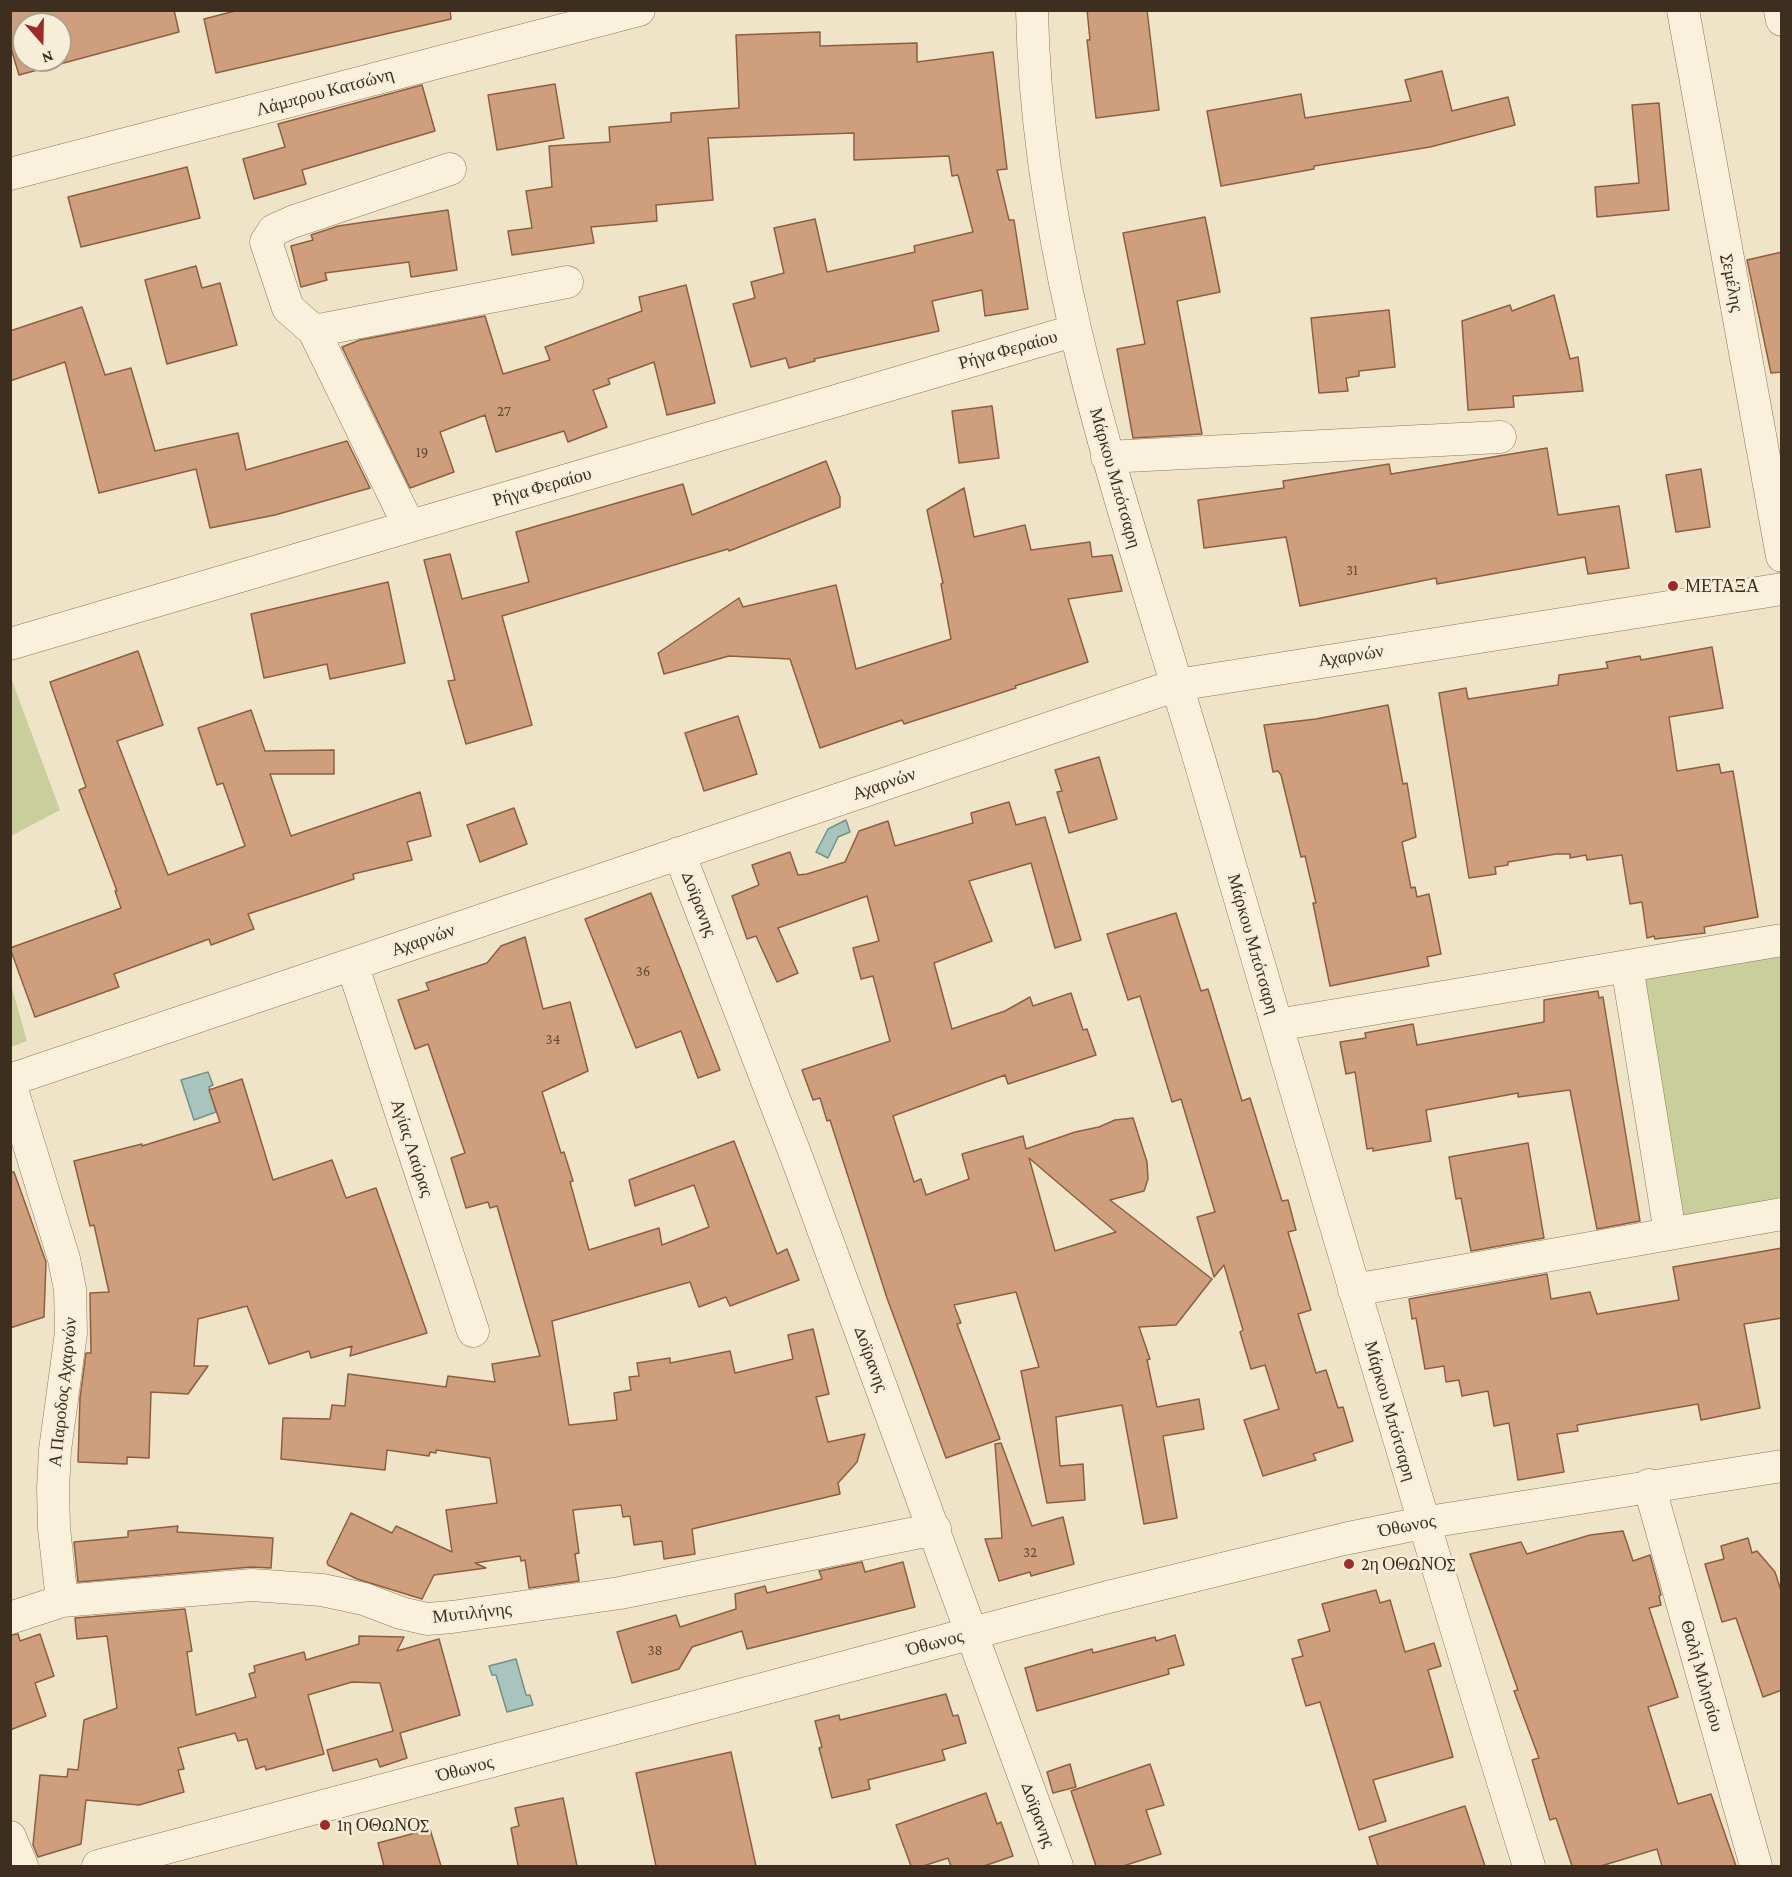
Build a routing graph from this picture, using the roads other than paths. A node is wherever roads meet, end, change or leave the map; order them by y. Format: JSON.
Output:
{"nodes":[{"id":1,"x":639,"y":10,"type":"edge"},
{"id":2,"x":1032,"y":10,"type":"edge"},
{"id":3,"x":1683,"y":10,"type":"edge"},
{"id":4,"x":1780,"y":10,"type":"edge"},
{"id":5,"x":1782,"y":20,"type":"edge"},
{"id":6,"x":450,"y":169,"type":"dead end"},
{"id":7,"x":10,"y":174,"type":"edge"},
{"id":8,"x":567,"y":282,"type":"dead end"},
{"id":9,"x":314,"y":331,"type":"junction"},
{"id":10,"x":1073,"y":331,"type":"junction"},
{"id":11,"x":1500,"y":437,"type":"dead end"},
{"id":12,"x":1107,"y":457,"type":"junction"},
{"id":13,"x":409,"y":526,"type":"junction"},
{"id":14,"x":1782,"y":556,"type":"edge"},
{"id":15,"x":1782,"y":589,"type":"edge"},
{"id":16,"x":10,"y":644,"type":"edge"},
{"id":17,"x":1177,"y":685,"type":"junction"},
{"id":18,"x":679,"y":853,"type":"junction"},
{"id":19,"x":1782,"y":940,"type":"edge"},
{"id":20,"x":352,"y":964,"type":"junction"},
{"id":21,"x":1627,"y":966,"type":"junction"},
{"id":22,"x":1277,"y":1025,"type":"junction"},
{"id":23,"x":10,"y":1082,"type":"edge"},
{"id":24,"x":1782,"y":1214,"type":"edge"},
{"id":25,"x":1670,"y":1233,"type":"junction"},
{"id":26,"x":1354,"y":1290,"type":"junction"},
{"id":27,"x":473,"y":1330,"type":"dead end"},
{"id":28,"x":1782,"y":1466,"type":"edge"},
{"id":29,"x":1649,"y":1485,"type":"junction"},
{"id":30,"x":1422,"y":1522,"type":"junction"},
{"id":31,"x":934,"y":1529,"type":"junction"},
{"id":32,"x":62,"y":1601,"type":"junction"},
{"id":33,"x":10,"y":1618,"type":"edge"},
{"id":34,"x":972,"y":1633,"type":"junction"},
{"id":35,"x":10,"y":1836,"type":"edge"},
{"id":36,"x":22,"y":1866,"type":"edge"},
{"id":37,"x":98,"y":1866,"type":"edge"},
{"id":38,"x":1057,"y":1866,"type":"edge"},
{"id":39,"x":1529,"y":1866,"type":"edge"},
{"id":40,"x":1756,"y":1866,"type":"edge"}],
"edges":[{"from":1,"to":7,"type":"street","name":"Λάμπρου Κατσώνη"},
{"from":2,"to":10,"type":"street","name":"Μάρκου Μπότσαρη"},
{"from":3,"to":14,"type":"street","name":"Σεμέλης"},
{"from":4,"to":5,"type":"street"},
{"from":6,"to":9,"type":"street"},
{"from":8,"to":9,"type":"street"},
{"from":9,"to":13,"type":"street"},
{"from":10,"to":12,"type":"street","name":"Μάρκου Μπότσαρη"},
{"from":10,"to":13,"type":"street","name":"Ρήγα Φεραίου"},
{"from":11,"to":12,"type":"street"},
{"from":12,"to":17,"type":"street","name":"Μάρκου Μπότσαρη"},
{"from":13,"to":16,"type":"street","name":"Ρήγα Φεραίου"},
{"from":15,"to":17,"type":"street","name":"Αχαρνών"},
{"from":17,"to":18,"type":"street","name":"Αχαρνών"},
{"from":17,"to":22,"type":"street","name":"Μάρκου Μπότσαρη"},
{"from":18,"to":20,"type":"street","name":"Αχαρνών"},
{"from":18,"to":31,"type":"street","name":"Δοϊρανης"},
{"from":19,"to":21,"type":"street"},
{"from":20,"to":23,"type":"street","name":"Αχαρνών"},
{"from":20,"to":27,"type":"street","name":"Αγίας Λαύρας"},
{"from":21,"to":22,"type":"street"},
{"from":21,"to":25,"type":"street"},
{"from":22,"to":26,"type":"street","name":"Μάρκου Μπότσαρη"},
{"from":23,"to":32,"type":"street","name":"Α Παροδος Αχαρνών"},
{"from":24,"to":25,"type":"street"},
{"from":25,"to":26,"type":"street"},
{"from":26,"to":30,"type":"street","name":"Μάρκου Μπότσαρη"},
{"from":28,"to":29,"type":"street","name":"Όθωνος"},
{"from":29,"to":30,"type":"street","name":"Όθωνος"},
{"from":29,"to":40,"type":"street","name":"Θαλή Μιλησίου"},
{"from":30,"to":34,"type":"street","name":"Όθωνος"},
{"from":30,"to":39,"type":"street","name":"Μάρκου Μπότσαρη"},
{"from":31,"to":32,"type":"street","name":"Μυτιλήνης"},
{"from":31,"to":34,"type":"street","name":"Δοϊρανης"},
{"from":32,"to":33,"type":"street","name":"Μυτιλήνης"},
{"from":34,"to":37,"type":"street","name":"Όθωνος"},
{"from":34,"to":38,"type":"street","name":"Δοϊρανης"},
{"from":35,"to":36,"type":"street"}]}
